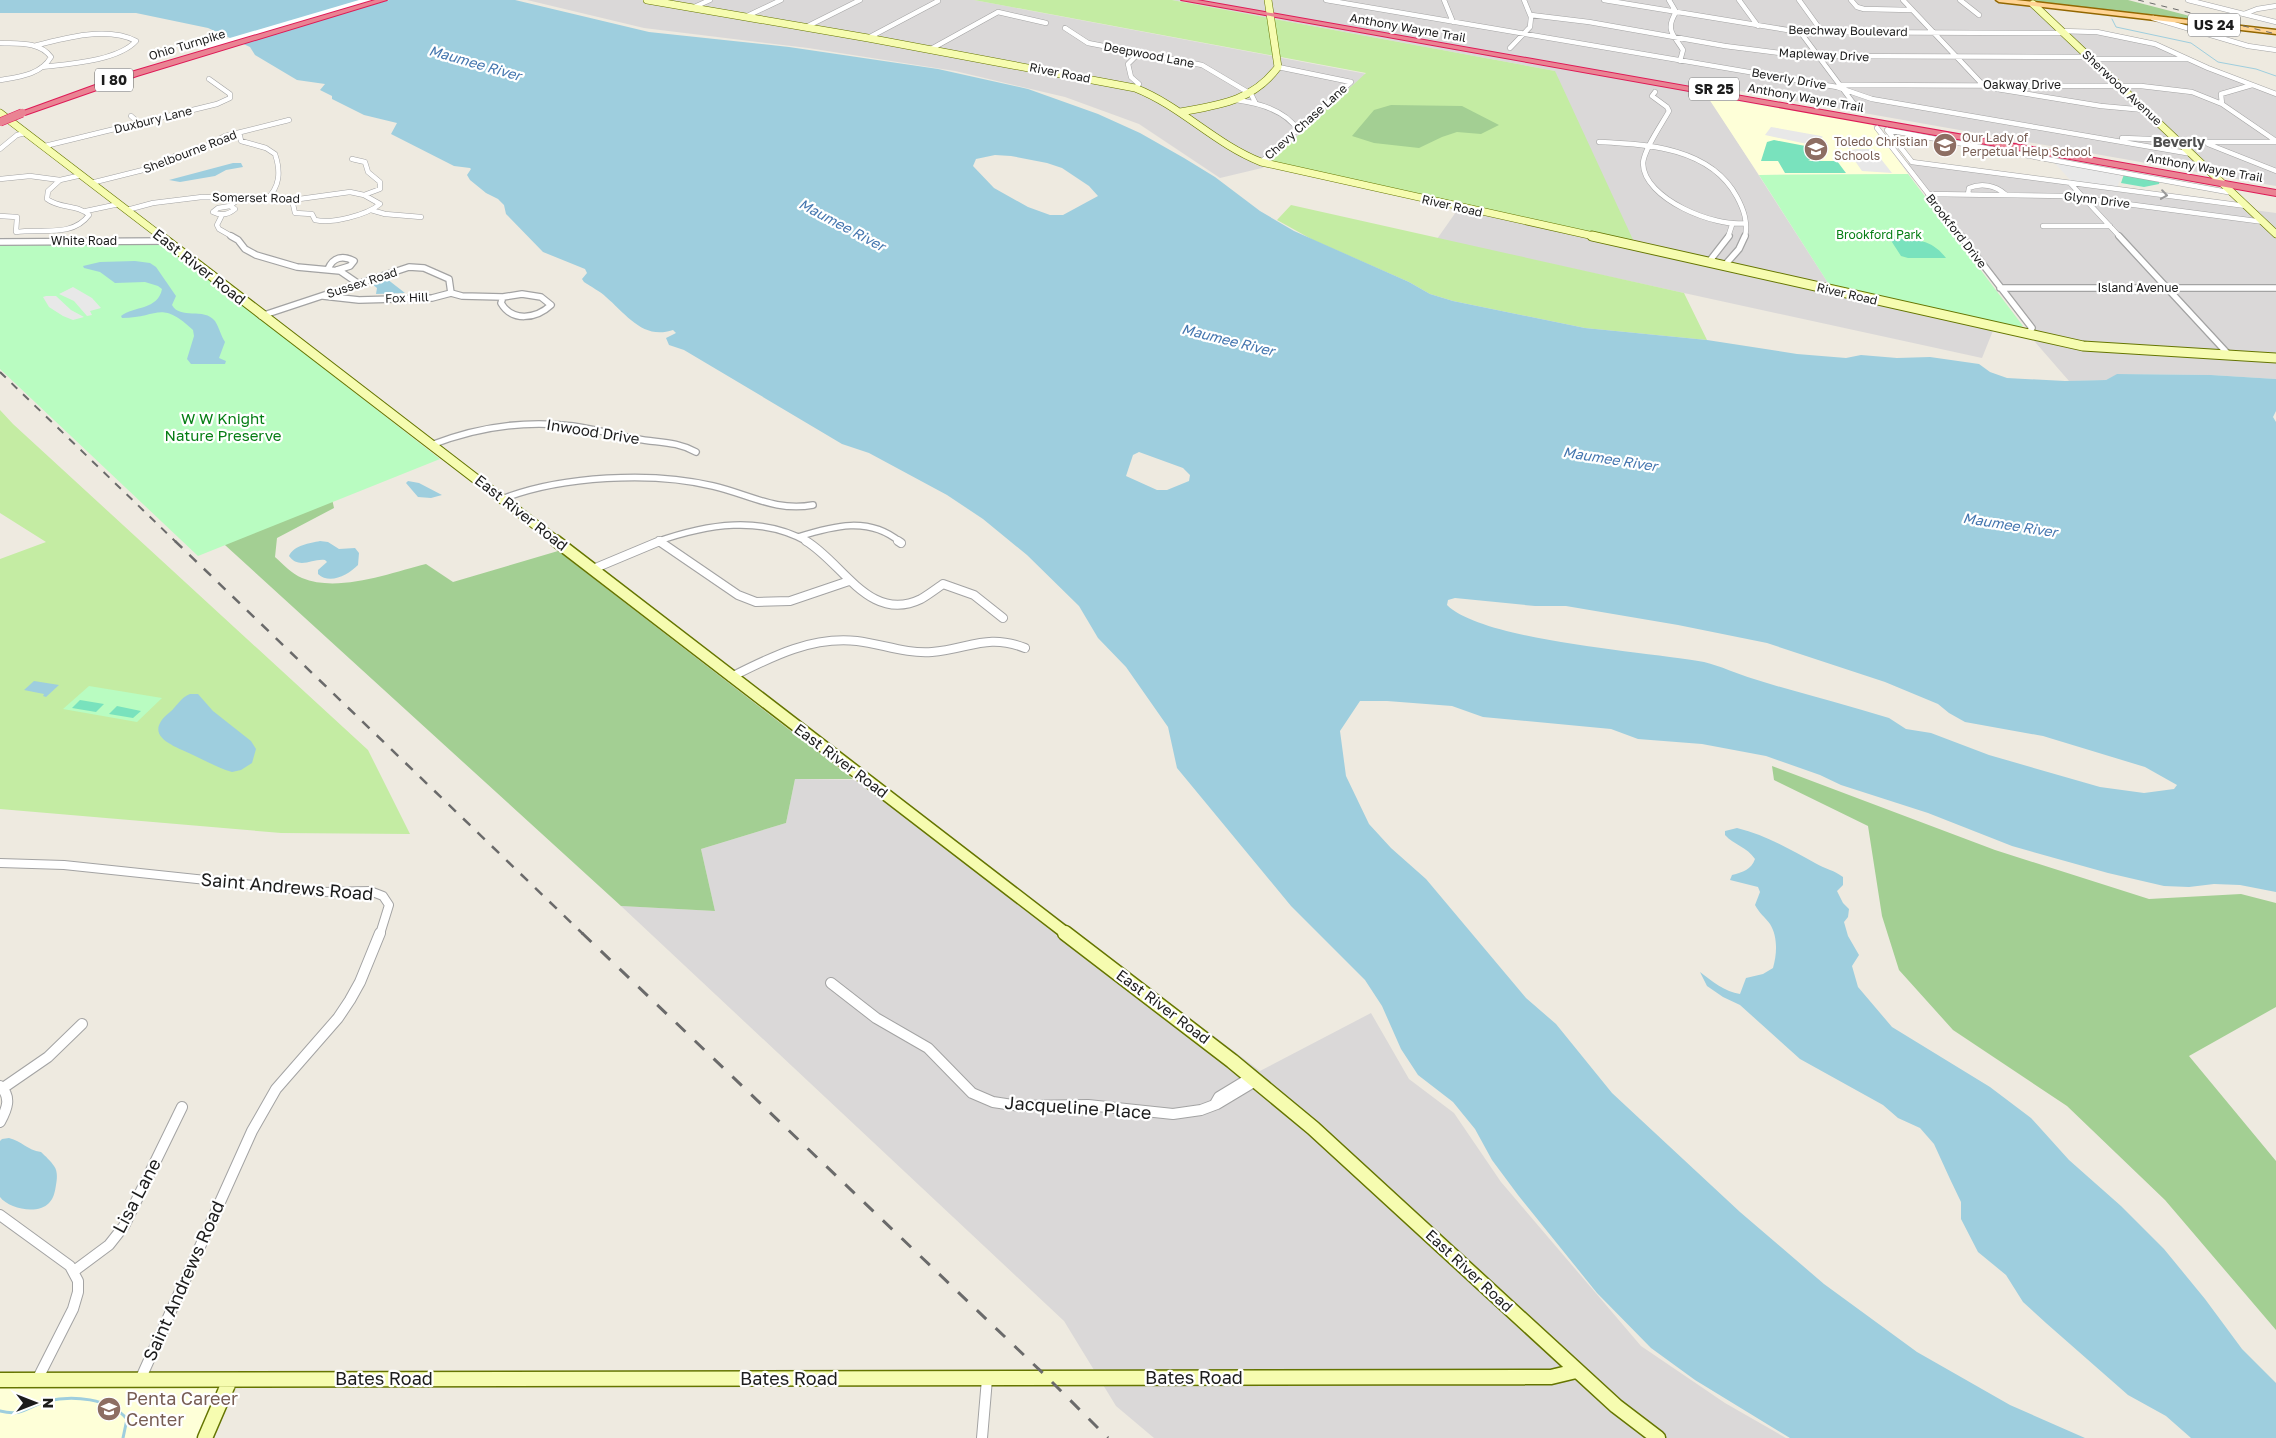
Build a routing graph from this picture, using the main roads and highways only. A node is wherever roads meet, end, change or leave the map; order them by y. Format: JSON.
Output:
{"nodes":[{"id":1,"x":366,"y":0,"type":"edge"},
{"id":2,"x":383,"y":0,"type":"edge"},
{"id":3,"x":1212,"y":0,"type":"edge"},
{"id":4,"x":1998,"y":0,"type":"edge"},
{"id":5,"x":1189,"y":1,"type":"edge"},
{"id":6,"x":1270,"y":14,"type":"junction"},
{"id":7,"x":2276,"y":32,"type":"edge"},
{"id":8,"x":203,"y":50,"type":"junction"},
{"id":9,"x":19,"y":110,"type":"junction"},
{"id":10,"x":0,"y":114,"type":"edge"},
{"id":11,"x":0,"y":122,"type":"edge"},
{"id":12,"x":2092,"y":161,"type":"junction"},
{"id":13,"x":2216,"y":177,"type":"junction"},
{"id":14,"x":2224,"y":184,"type":"junction"},
{"id":15,"x":2276,"y":188,"type":"edge"},
{"id":16,"x":2276,"y":193,"type":"edge"}],
"edges":[{"from":1,"to":8,"type":"highway","name":"Ohio Turnpike","number":"I 80"},
{"from":2,"to":8,"type":"highway","name":"Ohio Turnpike","number":"I 80"},
{"from":3,"to":6,"type":"highway","name":"Anthony Wayne Trail","number":"SR 25"},
{"from":4,"to":7,"type":"main road","number":"US 24"},
{"from":5,"to":6,"type":"highway","name":"Anthony Wayne Trail","number":"SR 25"},
{"from":6,"to":12,"type":"highway","name":"Anthony Wayne Trail","number":"SR 25"},
{"from":6,"to":13,"type":"highway","name":"Anthony Wayne Trail","number":"SR 25"},
{"from":8,"to":9,"type":"highway","name":"Ohio Turnpike","number":"I 80"},
{"from":9,"to":10,"type":"highway","name":"Ohio Turnpike","number":"I 80"},
{"from":9,"to":11,"type":"highway","name":"Ohio Turnpike","number":"I 80","bridge":true},
{"from":12,"to":13,"type":"highway"},
{"from":12,"to":14,"type":"highway","name":"Anthony Wayne Trail","number":"SR 25"},
{"from":13,"to":15,"type":"highway","name":"Anthony Wayne Trail","number":"SR 25"},
{"from":14,"to":15,"type":"highway"},
{"from":14,"to":16,"type":"highway","name":"Anthony Wayne Trail","number":"SR 25"}]}
